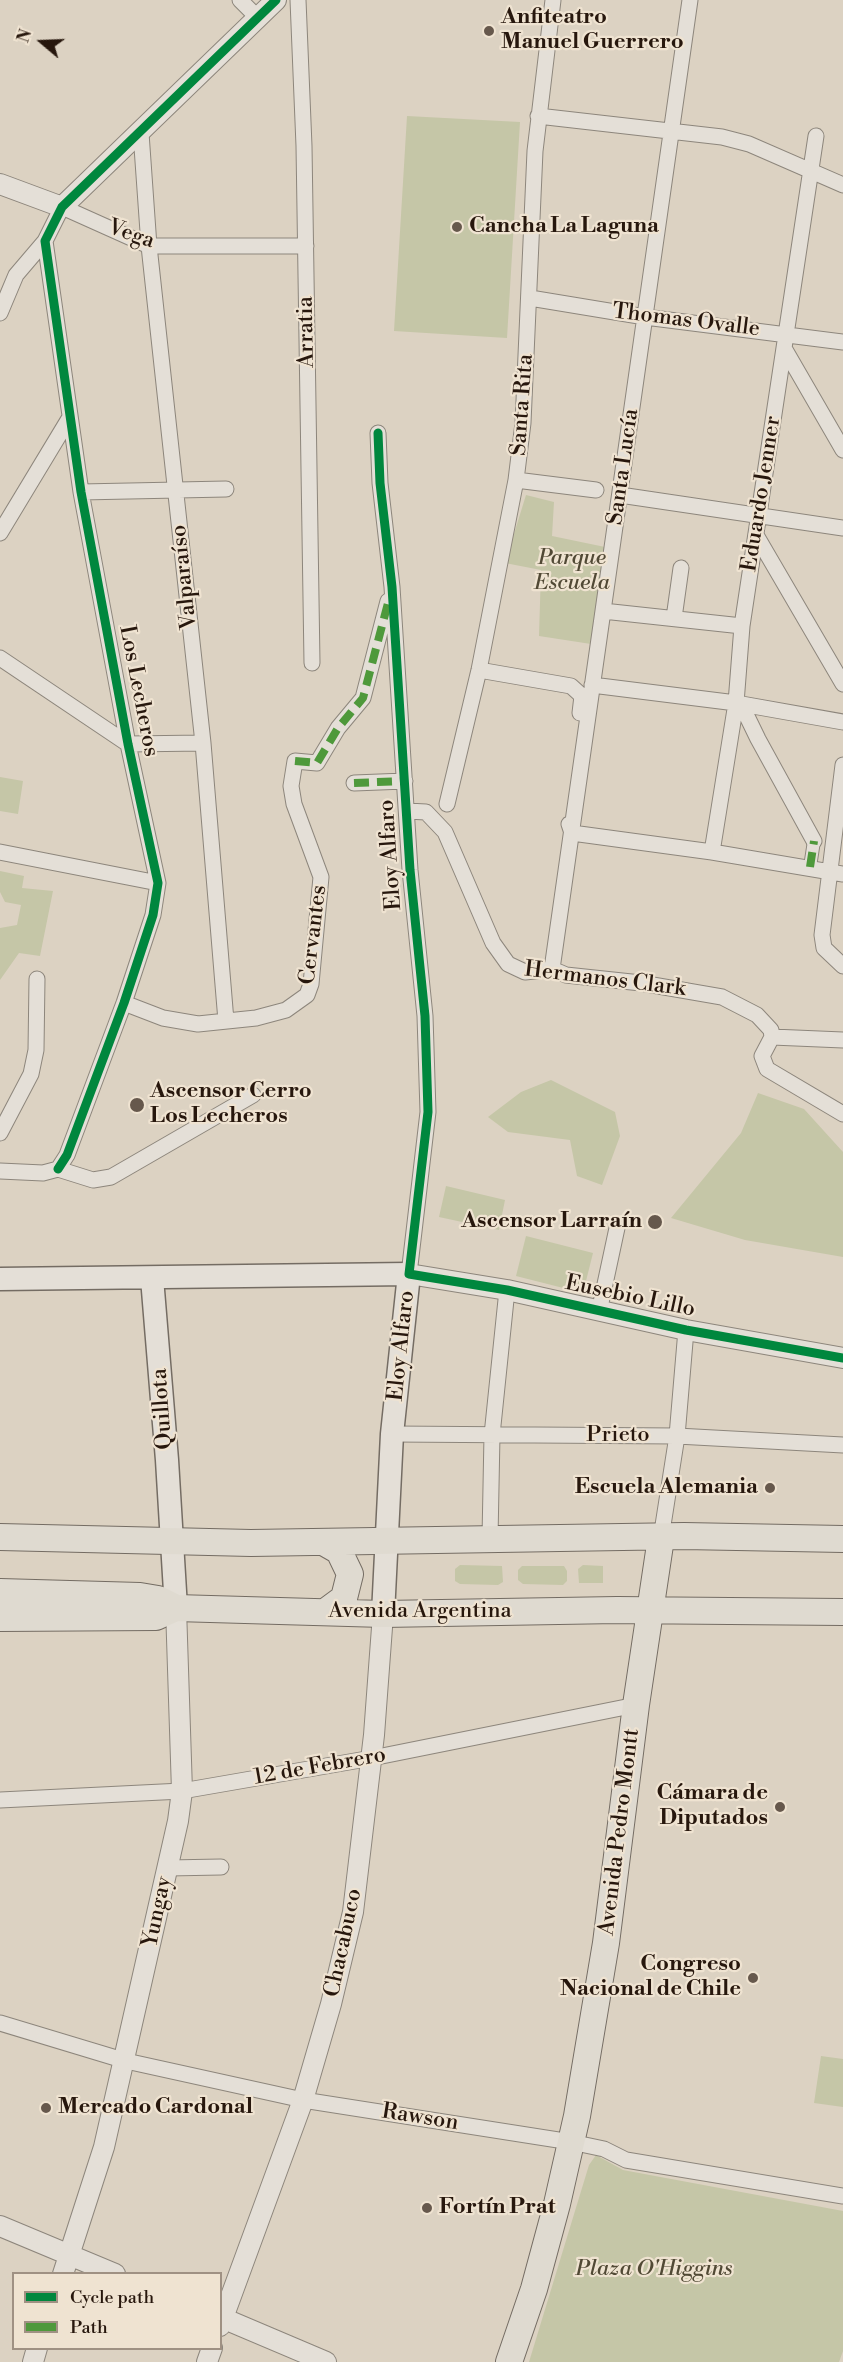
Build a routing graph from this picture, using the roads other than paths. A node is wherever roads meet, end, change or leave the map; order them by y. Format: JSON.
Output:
{"nodes":[{"id":1,"x":240,"y":0,"type":"edge"},
{"id":2,"x":276,"y":0,"type":"edge"},
{"id":3,"x":298,"y":0,"type":"edge"},
{"id":4,"x":553,"y":0,"type":"edge"},
{"id":5,"x":690,"y":0,"type":"edge"},
{"id":6,"x":258,"y":18,"type":"junction"},
{"id":7,"x":538,"y":116,"type":"junction"},
{"id":8,"x":671,"y":132,"type":"junction"},
{"id":9,"x":141,"y":133,"type":"junction"},
{"id":10,"x":816,"y":136,"type":"dead end"},
{"id":11,"x":812,"y":170,"type":"junction"},
{"id":12,"x":0,"y":184,"type":"edge"},
{"id":13,"x":843,"y":185,"type":"edge"},
{"id":14,"x":62,"y":207,"type":"junction"},
{"id":15,"x":45,"y":241,"type":"junction"},
{"id":16,"x":149,"y":246,"type":"junction"},
{"id":17,"x":306,"y":246,"type":"junction"},
{"id":18,"x":530,"y":298,"type":"junction"},
{"id":19,"x":0,"y":313,"type":"edge"},
{"id":20,"x":645,"y":318,"type":"junction"},
{"id":21,"x":785,"y":341,"type":"junction"},
{"id":22,"x":843,"y":342,"type":"edge"},
{"id":23,"x":69,"y":417,"type":"junction"},
{"id":24,"x":378,"y":433,"type":"dead end"},
{"id":25,"x":843,"y":450,"type":"edge"},
{"id":26,"x":516,"y":480,"type":"junction"},
{"id":27,"x":226,"y":489,"type":"dead end"},
{"id":28,"x":175,"y":490,"type":"junction"},
{"id":29,"x":596,"y":490,"type":"dead end"},
{"id":30,"x":81,"y":492,"type":"junction"},
{"id":31,"x":620,"y":495,"type":"junction"},
{"id":32,"x":759,"y":516,"type":"junction"},
{"id":33,"x":843,"y":528,"type":"edge"},
{"id":34,"x":0,"y":533,"type":"edge"},
{"id":35,"x":756,"y":535,"type":"junction"},
{"id":36,"x":681,"y":567,"type":"dead end"},
{"id":37,"x":392,"y":587,"type":"junction"},
{"id":38,"x":603,"y":611,"type":"junction"},
{"id":39,"x":674,"y":618,"type":"junction"},
{"id":40,"x":742,"y":626,"type":"junction"},
{"id":41,"x":0,"y":658,"type":"edge"},
{"id":42,"x":312,"y":663,"type":"dead end"},
{"id":43,"x":479,"y":670,"type":"junction"},
{"id":44,"x":843,"y":684,"type":"edge"},
{"id":45,"x":592,"y":685,"type":"junction"},
{"id":46,"x":739,"y":703,"type":"junction"},
{"id":47,"x":843,"y":722,"type":"edge"},
{"id":48,"x":203,"y":743,"type":"junction"},
{"id":49,"x":128,"y":744,"type":"junction"},
{"id":50,"x":843,"y":765,"type":"edge"},
{"id":51,"x":405,"y":781,"type":"junction"},
{"id":52,"x":354,"y":783,"type":"dead end"},
{"id":53,"x":447,"y":804,"type":"dead end"},
{"id":54,"x":407,"y":812,"type":"junction"},
{"id":55,"x":572,"y":833,"type":"junction"},
{"id":56,"x":814,"y":841,"type":"joint"},
{"id":57,"x":0,"y":852,"type":"edge"},
{"id":58,"x":712,"y":852,"type":"junction"},
{"id":59,"x":810,"y":867,"type":"junction"},
{"id":60,"x":836,"y":873,"type":"edge"},
{"id":61,"x":158,"y":883,"type":"junction"},
{"id":62,"x":843,"y":966,"type":"edge"},
{"id":63,"x":552,"y":969,"type":"junction"},
{"id":64,"x":37,"y":979,"type":"dead end"},
{"id":65,"x":124,"y":1004,"type":"junction"},
{"id":66,"x":226,"y":1021,"type":"junction"},
{"id":67,"x":772,"y":1037,"type":"junction"},
{"id":68,"x":843,"y":1040,"type":"edge"},
{"id":69,"x":253,"y":1095,"type":"dead end"},
{"id":70,"x":843,"y":1114,"type":"edge"},
{"id":71,"x":0,"y":1133,"type":"edge"},
{"id":72,"x":58,"y":1169,"type":"junction"},
{"id":73,"x":0,"y":1171,"type":"edge"},
{"id":74,"x":617,"y":1228,"type":"dead end"},
{"id":75,"x":409,"y":1274,"type":"junction"},
{"id":76,"x":152,"y":1278,"type":"junction"},
{"id":77,"x":0,"y":1279,"type":"edge"},
{"id":78,"x":507,"y":1290,"type":"junction"},
{"id":79,"x":599,"y":1312,"type":"junction"},
{"id":80,"x":686,"y":1330,"type":"junction"},
{"id":81,"x":843,"y":1358,"type":"edge"},
{"id":82,"x":392,"y":1434,"type":"junction"},
{"id":83,"x":492,"y":1435,"type":"junction"},
{"id":84,"x":677,"y":1436,"type":"junction"},
{"id":85,"x":843,"y":1445,"type":"edge"},
{"id":86,"x":0,"y":1537,"type":"edge"},
{"id":87,"x":661,"y":1538,"type":"junction"},
{"id":88,"x":490,"y":1539,"type":"junction"},
{"id":89,"x":843,"y":1539,"type":"edge"},
{"id":90,"x":173,"y":1540,"type":"junction"},
{"id":91,"x":386,"y":1542,"type":"junction"},
{"id":92,"x":325,"y":1543,"type":"junction"},
{"id":93,"x":0,"y":1592,"type":"edge"},
{"id":94,"x":176,"y":1608,"type":"junction"},
{"id":95,"x":650,"y":1611,"type":"junction"},
{"id":96,"x":325,"y":1612,"type":"junction"},
{"id":97,"x":843,"y":1612,"type":"edge"},
{"id":98,"x":383,"y":1614,"type":"junction"},
{"id":99,"x":0,"y":1618,"type":"edge"},
{"id":100,"x":636,"y":1705,"type":"junction"},
{"id":101,"x":372,"y":1758,"type":"junction"},
{"id":102,"x":182,"y":1791,"type":"junction"},
{"id":103,"x":0,"y":1800,"type":"edge"},
{"id":104,"x":168,"y":1868,"type":"junction"},
{"id":105,"x":220,"y":1868,"type":"dead end"},
{"id":106,"x":0,"y":2023,"type":"edge"},
{"id":107,"x":126,"y":2061,"type":"junction"},
{"id":108,"x":303,"y":2100,"type":"junction"},
{"id":109,"x":571,"y":2142,"type":"junction"},
{"id":110,"x":843,"y":2196,"type":"edge"},
{"id":111,"x":0,"y":2226,"type":"edge"},
{"id":112,"x":70,"y":2255,"type":"junction"},
{"id":113,"x":64,"y":2272,"type":"edge"},
{"id":114,"x":110,"y":2272,"type":"edge"},
{"id":115,"x":222,"y":2321,"type":"edge"},
{"id":116,"x":326,"y":2362,"type":"edge"},
{"id":117,"x":509,"y":2362,"type":"edge"}],
"edges":[{"from":1,"to":6,"type":"street"},
{"from":2,"to":6,"type":"street"},
{"from":3,"to":17,"type":"street","name":"Arratia"},
{"from":4,"to":7,"type":"street","name":"Santa Rita"},
{"from":5,"to":8,"type":"street","name":"Santa Lucía"},
{"from":6,"to":9,"type":"street"},
{"from":7,"to":8,"type":"street"},
{"from":7,"to":18,"type":"street","name":"Santa Rita"},
{"from":8,"to":11,"type":"street"},
{"from":8,"to":20,"type":"street","name":"Santa Lucía"},
{"from":9,"to":14,"type":"street"},
{"from":9,"to":16,"type":"street","name":"Valparaíso"},
{"from":10,"to":11,"type":"street","name":"Eduardo Jenner"},
{"from":11,"to":13,"type":"street"},
{"from":11,"to":21,"type":"street","name":"Eduardo Jenner"},
{"from":12,"to":14,"type":"street","name":"Vega"},
{"from":14,"to":15,"type":"street"},
{"from":14,"to":16,"type":"street","name":"Vega"},
{"from":15,"to":19,"type":"street"},
{"from":15,"to":23,"type":"street","name":"Los Lecheros"},
{"from":16,"to":17,"type":"street","name":"Vega"},
{"from":16,"to":28,"type":"street","name":"Valparaíso"},
{"from":17,"to":42,"type":"street","name":"Arratia"},
{"from":18,"to":20,"type":"street","name":"Thomas Ovalle"},
{"from":18,"to":26,"type":"street","name":"Santa Rita"},
{"from":20,"to":21,"type":"street","name":"Thomas Ovalle"},
{"from":20,"to":31,"type":"street","name":"Santa Lucía"},
{"from":21,"to":22,"type":"street","name":"Thomas Ovalle"},
{"from":21,"to":25,"type":"street"},
{"from":21,"to":32,"type":"street","name":"Eduardo Jenner"},
{"from":23,"to":30,"type":"street","name":"Los Lecheros"},
{"from":23,"to":34,"type":"street"},
{"from":24,"to":37,"type":"street","name":"Eloy Alfaro"},
{"from":26,"to":29,"type":"street"},
{"from":26,"to":43,"type":"street","name":"Santa Rita"},
{"from":27,"to":28,"type":"street"},
{"from":28,"to":30,"type":"street"},
{"from":28,"to":48,"type":"street","name":"Valparaíso"},
{"from":30,"to":49,"type":"street","name":"Los Lecheros"},
{"from":31,"to":32,"type":"street"},
{"from":31,"to":38,"type":"street","name":"Santa Lucía"},
{"from":32,"to":33,"type":"street"},
{"from":32,"to":35,"type":"street","name":"Eduardo Jenner"},
{"from":35,"to":40,"type":"street","name":"Eduardo Jenner"},
{"from":35,"to":44,"type":"street"},
{"from":36,"to":39,"type":"street"},
{"from":37,"to":51,"type":"street","name":"Eloy Alfaro"},
{"from":37,"to":66,"type":"street","name":"Cervantes"},
{"from":38,"to":39,"type":"street"},
{"from":38,"to":45,"type":"street","name":"Santa Lucía"},
{"from":39,"to":40,"type":"street"},
{"from":40,"to":46,"type":"street","name":"Eduardo Jenner"},
{"from":41,"to":49,"type":"street"},
{"from":43,"to":53,"type":"street","name":"Santa Rita"},
{"from":43,"to":55,"type":"street"},
{"from":45,"to":46,"type":"street"},
{"from":45,"to":55,"type":"street","name":"Santa Lucía"},
{"from":46,"to":47,"type":"street"},
{"from":46,"to":56,"type":"street"},
{"from":46,"to":58,"type":"street","name":"Eduardo Jenner"},
{"from":48,"to":49,"type":"street"},
{"from":48,"to":66,"type":"street","name":"Valparaíso"},
{"from":49,"to":61,"type":"street","name":"Los Lecheros"},
{"from":50,"to":60,"type":"street"},
{"from":51,"to":52,"type":"street"},
{"from":51,"to":54,"type":"street","name":"Eloy Alfaro"},
{"from":54,"to":63,"type":"street","name":"Hermanos Clark"},
{"from":54,"to":75,"type":"street","name":"Eloy Alfaro"},
{"from":55,"to":58,"type":"street"},
{"from":55,"to":63,"type":"street","name":"Santa Lucía"},
{"from":56,"to":59,"type":"street"},
{"from":57,"to":61,"type":"street"},
{"from":58,"to":59,"type":"street"},
{"from":59,"to":60,"type":"street"},
{"from":60,"to":62,"type":"street"},
{"from":61,"to":65,"type":"street","name":"Los Lecheros"},
{"from":63,"to":67,"type":"street","name":"Hermanos Clark"},
{"from":64,"to":71,"type":"street"},
{"from":65,"to":66,"type":"street","name":"Cervantes"},
{"from":65,"to":72,"type":"street","name":"Los Lecheros"},
{"from":67,"to":68,"type":"street"},
{"from":67,"to":70,"type":"street"},
{"from":69,"to":72,"type":"street"},
{"from":72,"to":73,"type":"street"},
{"from":74,"to":79,"type":"street"},
{"from":75,"to":76,"type":"main road","name":"Eusebio Lillo"},
{"from":75,"to":78,"type":"street","name":"Eusebio Lillo"},
{"from":75,"to":82,"type":"main road","name":"Eloy Alfaro"},
{"from":76,"to":77,"type":"main road","name":"Eusebio Lillo"},
{"from":76,"to":90,"type":"main road","name":"Quillota"},
{"from":78,"to":79,"type":"street","name":"Eusebio Lillo"},
{"from":78,"to":83,"type":"street"},
{"from":79,"to":80,"type":"street","name":"Eusebio Lillo"},
{"from":80,"to":81,"type":"street","name":"Eusebio Lillo"},
{"from":80,"to":84,"type":"street","name":"Avenida Pedro Montt"},
{"from":82,"to":83,"type":"street","name":"Prieto"},
{"from":82,"to":91,"type":"main road","name":"Eloy Alfaro"},
{"from":83,"to":84,"type":"street","name":"Prieto"},
{"from":83,"to":88,"type":"street"},
{"from":84,"to":85,"type":"street","name":"Prieto"},
{"from":84,"to":87,"type":"street","name":"Avenida Pedro Montt"},
{"from":86,"to":90,"type":"main road"},
{"from":87,"to":88,"type":"main road"},
{"from":87,"to":89,"type":"main road"},
{"from":87,"to":95,"type":"main road","name":"Avenida Pedro Montt"},
{"from":88,"to":91,"type":"main road"},
{"from":90,"to":92,"type":"main road"},
{"from":90,"to":94,"type":"main road","name":"Yungay"},
{"from":91,"to":92,"type":"main road"},
{"from":91,"to":98,"type":"main road","name":"Chacabuco"},
{"from":92,"to":96,"type":"main road"},
{"from":93,"to":94,"type":"main road"},
{"from":94,"to":96,"type":"main road","name":"Avenida Argentina"},
{"from":94,"to":99,"type":"main road","name":"Avenida Argentina"},
{"from":94,"to":102,"type":"street","name":"Yungay"},
{"from":95,"to":97,"type":"main road","name":"Avenida Argentina"},
{"from":95,"to":98,"type":"main road","name":"Avenida Argentina"},
{"from":95,"to":100,"type":"main road","name":"Avenida Pedro Montt"},
{"from":96,"to":98,"type":"main road","name":"Avenida Argentina"},
{"from":98,"to":101,"type":"street","name":"Chacabuco"},
{"from":100,"to":101,"type":"street","name":"12 de Febrero"},
{"from":100,"to":109,"type":"main road","name":"Avenida Pedro Montt"},
{"from":101,"to":102,"type":"street","name":"12 de Febrero"},
{"from":101,"to":108,"type":"street","name":"Chacabuco"},
{"from":102,"to":103,"type":"street","name":"12 de Febrero"},
{"from":102,"to":104,"type":"street","name":"Yungay"},
{"from":104,"to":105,"type":"street"},
{"from":104,"to":107,"type":"street","name":"Yungay"},
{"from":106,"to":107,"type":"street","name":"Rawson"},
{"from":107,"to":108,"type":"street","name":"Rawson"},
{"from":107,"to":112,"type":"street","name":"Yungay"},
{"from":108,"to":109,"type":"street","name":"Rawson"},
{"from":108,"to":115,"type":"street","name":"Chacabuco"},
{"from":109,"to":110,"type":"street","name":"Rawson"},
{"from":109,"to":117,"type":"main road","name":"Avenida Pedro Montt"},
{"from":111,"to":112,"type":"street"},
{"from":112,"to":113,"type":"street","name":"Yungay"},
{"from":112,"to":114,"type":"street"},
{"from":115,"to":116,"type":"street"}]}
